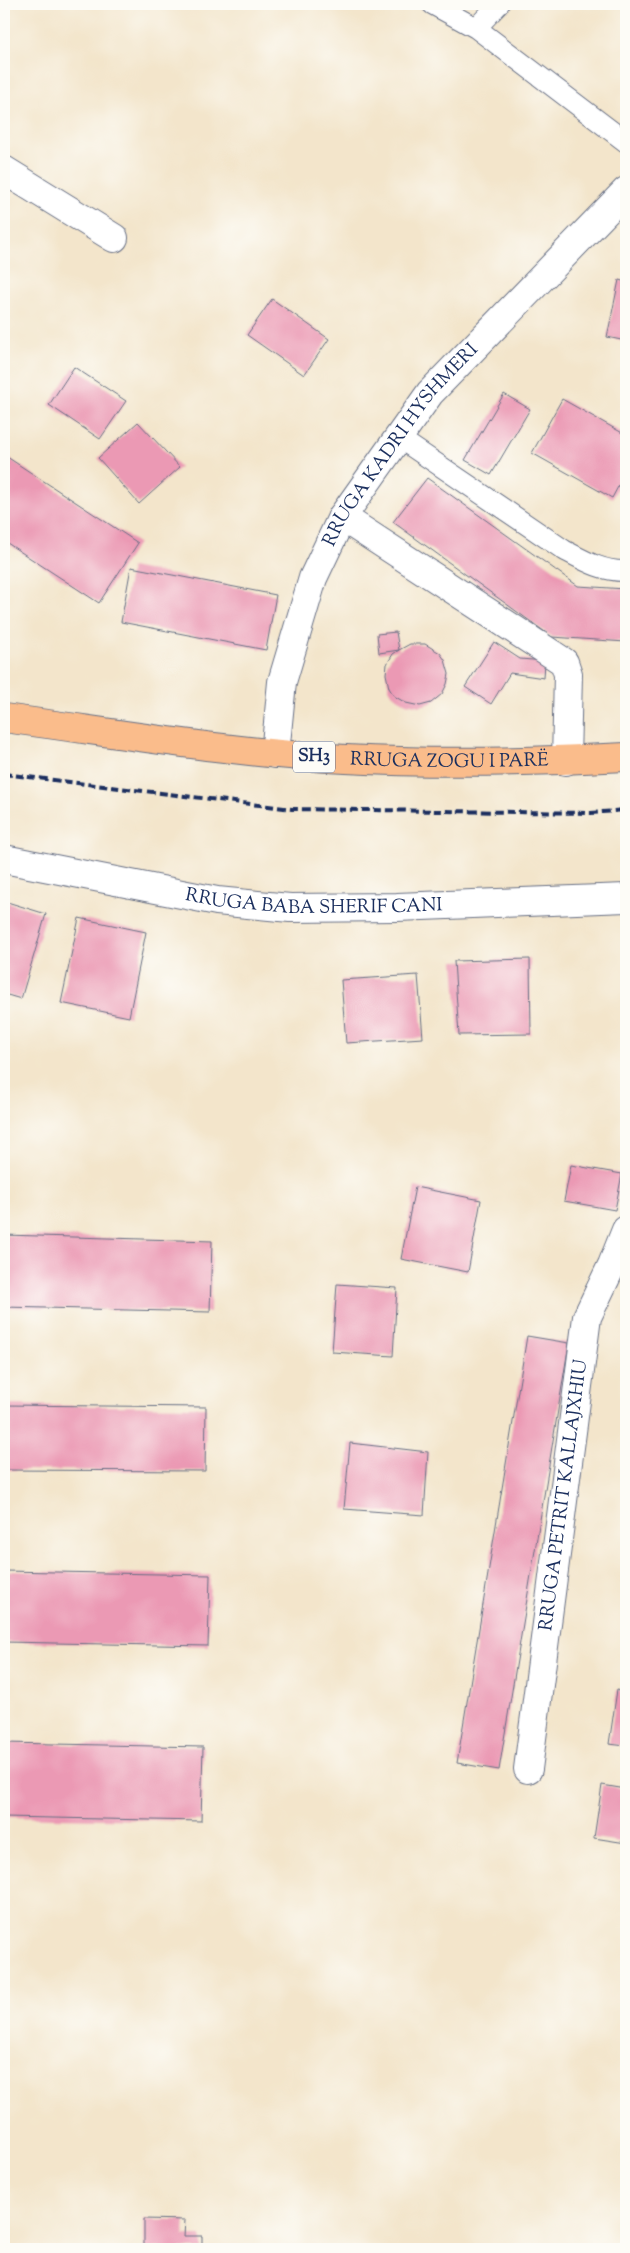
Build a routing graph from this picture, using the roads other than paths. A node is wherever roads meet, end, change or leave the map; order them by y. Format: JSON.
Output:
{"nodes":[{"id":1,"x":432,"y":4,"type":"edge"},
{"id":2,"x":499,"y":4,"type":"edge"},
{"id":3,"x":476,"y":28,"type":"junction"},
{"id":4,"x":626,"y":142,"type":"edge"},
{"id":5,"x":4,"y":170,"type":"edge"},
{"id":6,"x":626,"y":191,"type":"edge"},
{"id":7,"x":114,"y":238,"type":"dead end"},
{"id":8,"x":399,"y":438,"type":"junction"},
{"id":9,"x":342,"y":517,"type":"junction"},
{"id":10,"x":626,"y":571,"type":"edge"},
{"id":11,"x":4,"y":718,"type":"edge"},
{"id":12,"x":276,"y":754,"type":"junction"},
{"id":13,"x":626,"y":757,"type":"edge"},
{"id":14,"x":566,"y":761,"type":"junction"},
{"id":15,"x":4,"y":859,"type":"edge"},
{"id":16,"x":626,"y":898,"type":"edge"},
{"id":17,"x":626,"y":1230,"type":"edge"},
{"id":18,"x":528,"y":1769,"type":"dead end"}],
"edges":[{"from":1,"to":3,"type":"lane"},
{"from":2,"to":3,"type":"lane"},
{"from":3,"to":4,"type":"lane"},
{"from":5,"to":7,"type":"street"},
{"from":6,"to":8,"type":"street","name":"RRUGA KADRI HYSHMERI"},
{"from":8,"to":9,"type":"street","name":"RRUGA KADRI HYSHMERI"},
{"from":8,"to":10,"type":"lane"},
{"from":9,"to":12,"type":"street","name":"RRUGA KADRI HYSHMERI"},
{"from":9,"to":14,"type":"street"},
{"from":11,"to":12,"type":"main road","name":"RRUGA ZOGU I PARË","number":"SH3"},
{"from":12,"to":14,"type":"main road","name":"RRUGA ZOGU I PARË","number":"SH3"},
{"from":13,"to":14,"type":"main road","name":"RRUGA ZOGU I PARË","number":"SH3"},
{"from":15,"to":16,"type":"street","name":"RRUGA BABA SHERIF CANI"},
{"from":17,"to":18,"type":"street","name":"RRUGA PETRIT KALLAJXHIU"}]}
